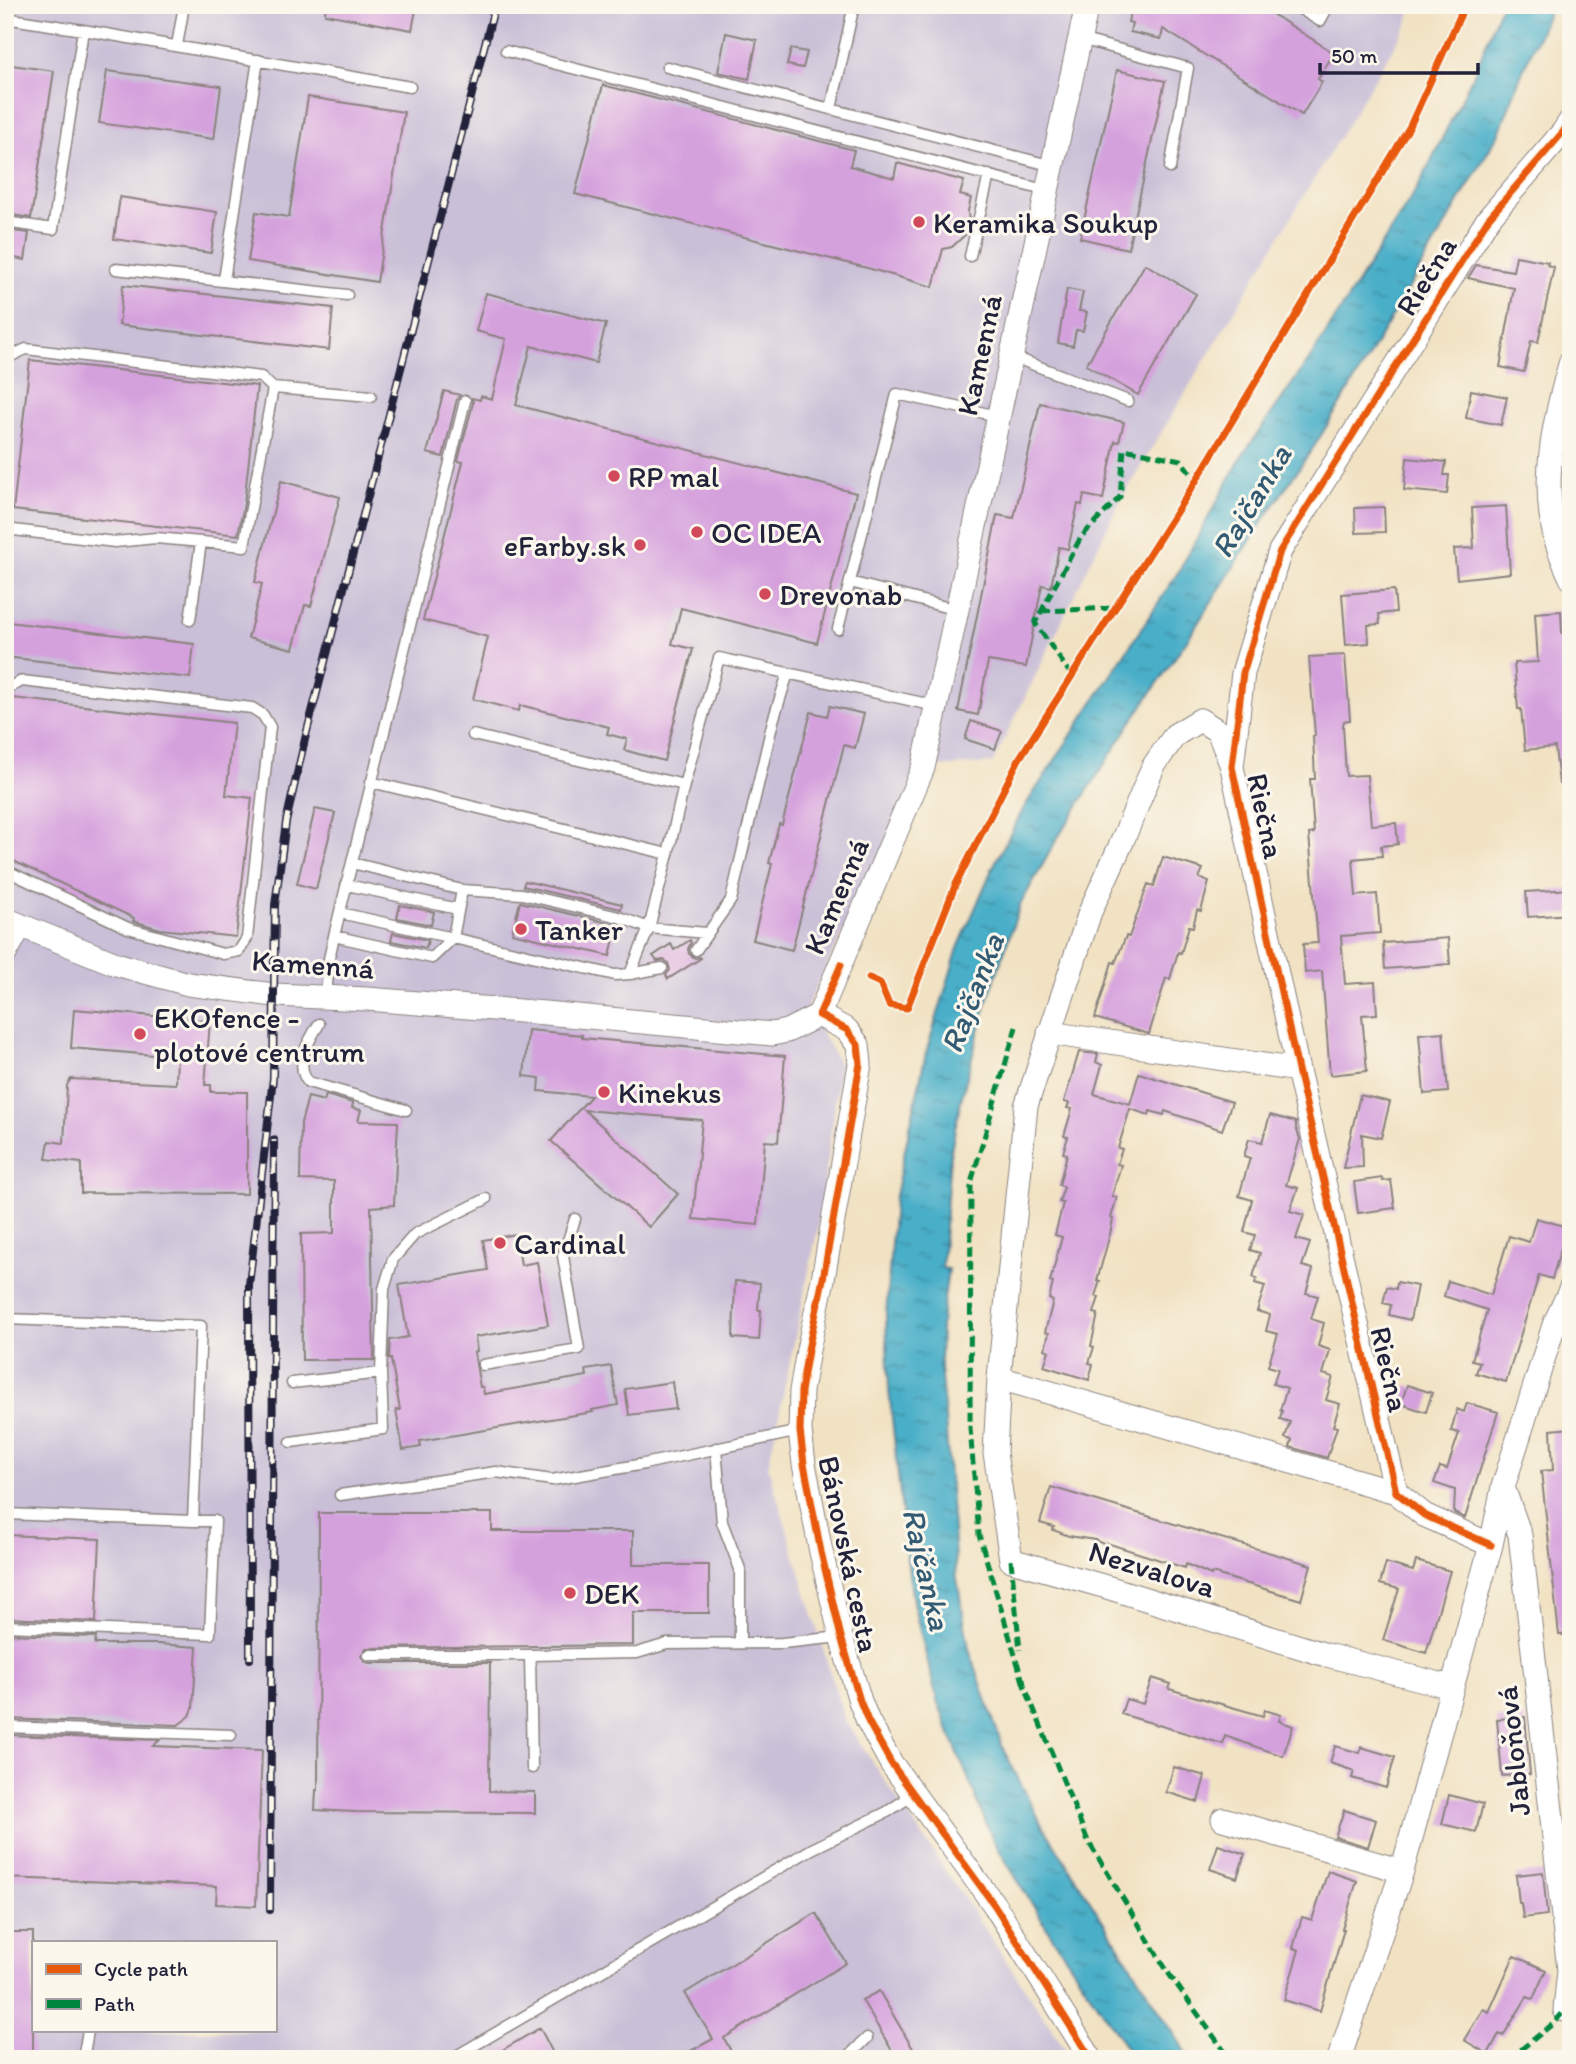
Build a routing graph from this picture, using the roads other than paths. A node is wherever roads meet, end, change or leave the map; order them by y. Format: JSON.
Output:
{"nodes":[{"id":1,"x":184,"y":5,"type":"edge"},
{"id":2,"x":854,"y":5,"type":"edge"},
{"id":3,"x":1087,"y":5,"type":"edge"},
{"id":4,"x":1294,"y":5,"type":"edge"},
{"id":5,"x":1329,"y":5,"type":"edge"},
{"id":6,"x":5,"y":18,"type":"edge"},
{"id":7,"x":83,"y":30,"type":"junction"},
{"id":8,"x":1080,"y":39,"type":"junction"},
{"id":9,"x":177,"y":46,"type":"junction"},
{"id":10,"x":506,"y":51,"type":"dead end"},
{"id":11,"x":258,"y":60,"type":"junction"},
{"id":12,"x":667,"y":67,"type":"dead end"},
{"id":13,"x":410,"y":87,"type":"dead end"},
{"id":14,"x":831,"y":109,"type":"junction"},
{"id":15,"x":1571,"y":120,"type":"edge"},
{"id":16,"x":1053,"y":166,"type":"junction"},
{"id":17,"x":1170,"y":168,"type":"dead end"},
{"id":18,"x":989,"y":176,"type":"junction"},
{"id":19,"x":1048,"y":191,"type":"junction"},
{"id":20,"x":5,"y":222,"type":"edge"},
{"id":21,"x":970,"y":256,"type":"dead end"},
{"id":22,"x":116,"y":269,"type":"dead end"},
{"id":23,"x":224,"y":281,"type":"junction"},
{"id":24,"x":347,"y":295,"type":"dead end"},
{"id":25,"x":1011,"y":356,"type":"junction"},
{"id":26,"x":5,"y":359,"type":"edge"},
{"id":27,"x":1571,"y":361,"type":"edge"},
{"id":28,"x":273,"y":388,"type":"junction"},
{"id":29,"x":372,"y":396,"type":"dead end"},
{"id":30,"x":466,"y":401,"type":"dead end"},
{"id":31,"x":1128,"y":401,"type":"dead end"},
{"id":32,"x":998,"y":416,"type":"junction"},
{"id":33,"x":5,"y":529,"type":"edge"},
{"id":34,"x":201,"y":542,"type":"junction"},
{"id":35,"x":1571,"y":578,"type":"edge"},
{"id":36,"x":850,"y":582,"type":"junction"},
{"id":37,"x":957,"y":610,"type":"junction"},
{"id":38,"x":190,"y":621,"type":"dead end"},
{"id":39,"x":838,"y":629,"type":"dead end"},
{"id":40,"x":788,"y":673,"type":"junction"},
{"id":41,"x":5,"y":689,"type":"edge"},
{"id":42,"x":936,"y":706,"type":"junction"},
{"id":43,"x":473,"y":734,"type":"dead end"},
{"id":44,"x":1232,"y":767,"type":"junction"},
{"id":45,"x":371,"y":782,"type":"junction"},
{"id":46,"x":684,"y":785,"type":"junction"},
{"id":47,"x":668,"y":854,"type":"junction"},
{"id":48,"x":352,"y":863,"type":"junction"},
{"id":49,"x":5,"y":870,"type":"edge"},
{"id":50,"x":347,"y":885,"type":"junction"},
{"id":51,"x":462,"y":890,"type":"junction"},
{"id":52,"x":458,"y":909,"type":"junction"},
{"id":53,"x":340,"y":914,"type":"junction"},
{"id":54,"x":13,"y":922,"type":"edge"},
{"id":55,"x":649,"y":928,"type":"junction"},
{"id":56,"x":707,"y":933,"type":"junction"},
{"id":57,"x":334,"y":936,"type":"junction"},
{"id":58,"x":453,"y":938,"type":"junction"},
{"id":59,"x":696,"y":950,"type":"dead end"},
{"id":60,"x":5,"y":954,"type":"edge"},
{"id":61,"x":662,"y":968,"type":"dead end"},
{"id":62,"x":630,"y":974,"type":"junction"},
{"id":63,"x":326,"y":997,"type":"junction"},
{"id":64,"x":819,"y":1015,"type":"junction"},
{"id":65,"x":319,"y":1024,"type":"dead end"},
{"id":66,"x":1049,"y":1033,"type":"junction"},
{"id":67,"x":1298,"y":1070,"type":"junction"},
{"id":68,"x":406,"y":1110,"type":"dead end"},
{"id":69,"x":486,"y":1199,"type":"dead end"},
{"id":70,"x":575,"y":1219,"type":"dead end"},
{"id":71,"x":1571,"y":1288,"type":"edge"},
{"id":72,"x":5,"y":1319,"type":"edge"},
{"id":73,"x":483,"y":1365,"type":"dead end"},
{"id":74,"x":381,"y":1373,"type":"junction"},
{"id":75,"x":999,"y":1378,"type":"junction"},
{"id":76,"x":292,"y":1383,"type":"dead end"},
{"id":77,"x":800,"y":1431,"type":"junction"},
{"id":78,"x":292,"y":1442,"type":"dead end"},
{"id":79,"x":716,"y":1448,"type":"junction"},
{"id":80,"x":1503,"y":1487,"type":"junction"},
{"id":81,"x":1395,"y":1492,"type":"junction"},
{"id":82,"x":340,"y":1495,"type":"dead end"},
{"id":83,"x":5,"y":1514,"type":"edge"},
{"id":84,"x":193,"y":1521,"type":"junction"},
{"id":85,"x":1490,"y":1545,"type":"junction"},
{"id":86,"x":5,"y":1626,"type":"edge"},
{"id":87,"x":841,"y":1637,"type":"junction"},
{"id":88,"x":740,"y":1643,"type":"junction"},
{"id":89,"x":369,"y":1655,"type":"dead end"},
{"id":90,"x":530,"y":1655,"type":"junction"},
{"id":91,"x":1451,"y":1687,"type":"junction"},
{"id":92,"x":5,"y":1727,"type":"edge"},
{"id":93,"x":231,"y":1735,"type":"dead end"},
{"id":94,"x":532,"y":1768,"type":"dead end"},
{"id":95,"x":914,"y":1794,"type":"junction"},
{"id":96,"x":1223,"y":1818,"type":"dead end"},
{"id":97,"x":1402,"y":1871,"type":"junction"},
{"id":98,"x":1565,"y":2010,"type":"dead end"},
{"id":99,"x":88,"y":2032,"type":"edge"},
{"id":100,"x":867,"y":2038,"type":"dead end"},
{"id":101,"x":83,"y":2059,"type":"edge"},
{"id":102,"x":451,"y":2059,"type":"edge"},
{"id":103,"x":846,"y":2059,"type":"edge"},
{"id":104,"x":1091,"y":2059,"type":"edge"},
{"id":105,"x":1339,"y":2059,"type":"edge"}],
"edges":[{"from":1,"to":9,"type":"lane"},
{"from":2,"to":14,"type":"lane"},
{"from":3,"to":8,"type":"street","name":"Kamenná"},
{"from":4,"to":5,"type":"lane"},
{"from":6,"to":7,"type":"lane"},
{"from":7,"to":9,"type":"lane"},
{"from":7,"to":20,"type":"lane"},
{"from":8,"to":16,"type":"street","name":"Kamenná"},
{"from":8,"to":17,"type":"lane"},
{"from":9,"to":11,"type":"lane"},
{"from":10,"to":18,"type":"lane"},
{"from":11,"to":13,"type":"lane"},
{"from":11,"to":23,"type":"lane"},
{"from":12,"to":14,"type":"lane"},
{"from":14,"to":16,"type":"lane"},
{"from":15,"to":44,"type":"street","name":"Riečna"},
{"from":16,"to":19,"type":"street","name":"Kamenná"},
{"from":18,"to":19,"type":"lane"},
{"from":18,"to":21,"type":"lane"},
{"from":19,"to":25,"type":"street","name":"Kamenná"},
{"from":22,"to":23,"type":"lane"},
{"from":23,"to":24,"type":"lane"},
{"from":25,"to":31,"type":"lane"},
{"from":25,"to":32,"type":"street","name":"Kamenná"},
{"from":26,"to":28,"type":"lane"},
{"from":27,"to":35,"type":"street"},
{"from":28,"to":29,"type":"lane"},
{"from":28,"to":34,"type":"lane"},
{"from":30,"to":45,"type":"lane"},
{"from":32,"to":36,"type":"lane"},
{"from":32,"to":37,"type":"street","name":"Kamenná"},
{"from":33,"to":34,"type":"lane"},
{"from":34,"to":38,"type":"lane"},
{"from":36,"to":37,"type":"lane"},
{"from":36,"to":39,"type":"lane"},
{"from":37,"to":42,"type":"street","name":"Kamenná"},
{"from":40,"to":42,"type":"lane"},
{"from":40,"to":46,"type":"lane"},
{"from":40,"to":56,"type":"lane"},
{"from":41,"to":49,"type":"lane"},
{"from":42,"to":64,"type":"street","name":"Kamenná"},
{"from":43,"to":46,"type":"lane"},
{"from":44,"to":66,"type":"street","name":"Riečna"},
{"from":44,"to":67,"type":"street","name":"Riečna"},
{"from":45,"to":47,"type":"lane"},
{"from":45,"to":48,"type":"lane"},
{"from":46,"to":47,"type":"lane"},
{"from":47,"to":55,"type":"lane"},
{"from":48,"to":50,"type":"lane"},
{"from":48,"to":51,"type":"lane"},
{"from":50,"to":52,"type":"lane"},
{"from":50,"to":53,"type":"lane"},
{"from":51,"to":52,"type":"lane"},
{"from":51,"to":55,"type":"lane"},
{"from":52,"to":58,"type":"lane"},
{"from":53,"to":57,"type":"lane"},
{"from":53,"to":58,"type":"lane"},
{"from":54,"to":60,"type":"street","name":"Kamenná"},
{"from":54,"to":63,"type":"street","name":"Kamenná"},
{"from":55,"to":56,"type":"lane"},
{"from":55,"to":62,"type":"lane"},
{"from":56,"to":59,"type":"lane"},
{"from":57,"to":58,"type":"lane"},
{"from":57,"to":63,"type":"lane"},
{"from":58,"to":62,"type":"lane"},
{"from":61,"to":62,"type":"lane"},
{"from":63,"to":64,"type":"street","name":"Kamenná"},
{"from":64,"to":77,"type":"street","name":"Bánovská cesta"},
{"from":65,"to":68,"type":"lane"},
{"from":66,"to":67,"type":"street"},
{"from":66,"to":75,"type":"street","name":"Riečna"},
{"from":67,"to":81,"type":"street","name":"Riečna"},
{"from":69,"to":74,"type":"lane"},
{"from":70,"to":73,"type":"lane"},
{"from":71,"to":80,"type":"street","name":"Jabloňová"},
{"from":72,"to":84,"type":"lane"},
{"from":74,"to":76,"type":"lane"},
{"from":74,"to":78,"type":"lane"},
{"from":75,"to":81,"type":"street"},
{"from":75,"to":91,"type":"street","name":"Nezvalova"},
{"from":77,"to":79,"type":"lane"},
{"from":77,"to":87,"type":"street","name":"Bánovská cesta"},
{"from":79,"to":82,"type":"lane"},
{"from":79,"to":88,"type":"lane"},
{"from":80,"to":85,"type":"street","name":"Jabloňová"},
{"from":80,"to":98,"type":"street","name":"Jabloňová"},
{"from":81,"to":85,"type":"street"},
{"from":83,"to":84,"type":"lane"},
{"from":84,"to":86,"type":"lane"},
{"from":85,"to":91,"type":"street","name":"Jabloňová"},
{"from":87,"to":88,"type":"lane"},
{"from":87,"to":95,"type":"street","name":"Bánovská cesta"},
{"from":88,"to":90,"type":"lane"},
{"from":89,"to":90,"type":"lane"},
{"from":90,"to":94,"type":"lane"},
{"from":91,"to":97,"type":"street","name":"Jabloňová"},
{"from":92,"to":93,"type":"lane"},
{"from":95,"to":102,"type":"lane"},
{"from":95,"to":104,"type":"street","name":"Bánovská cesta"},
{"from":96,"to":97,"type":"street"},
{"from":97,"to":105,"type":"street","name":"Jabloňová"},
{"from":99,"to":101,"type":"lane"},
{"from":100,"to":103,"type":"lane"}]}
